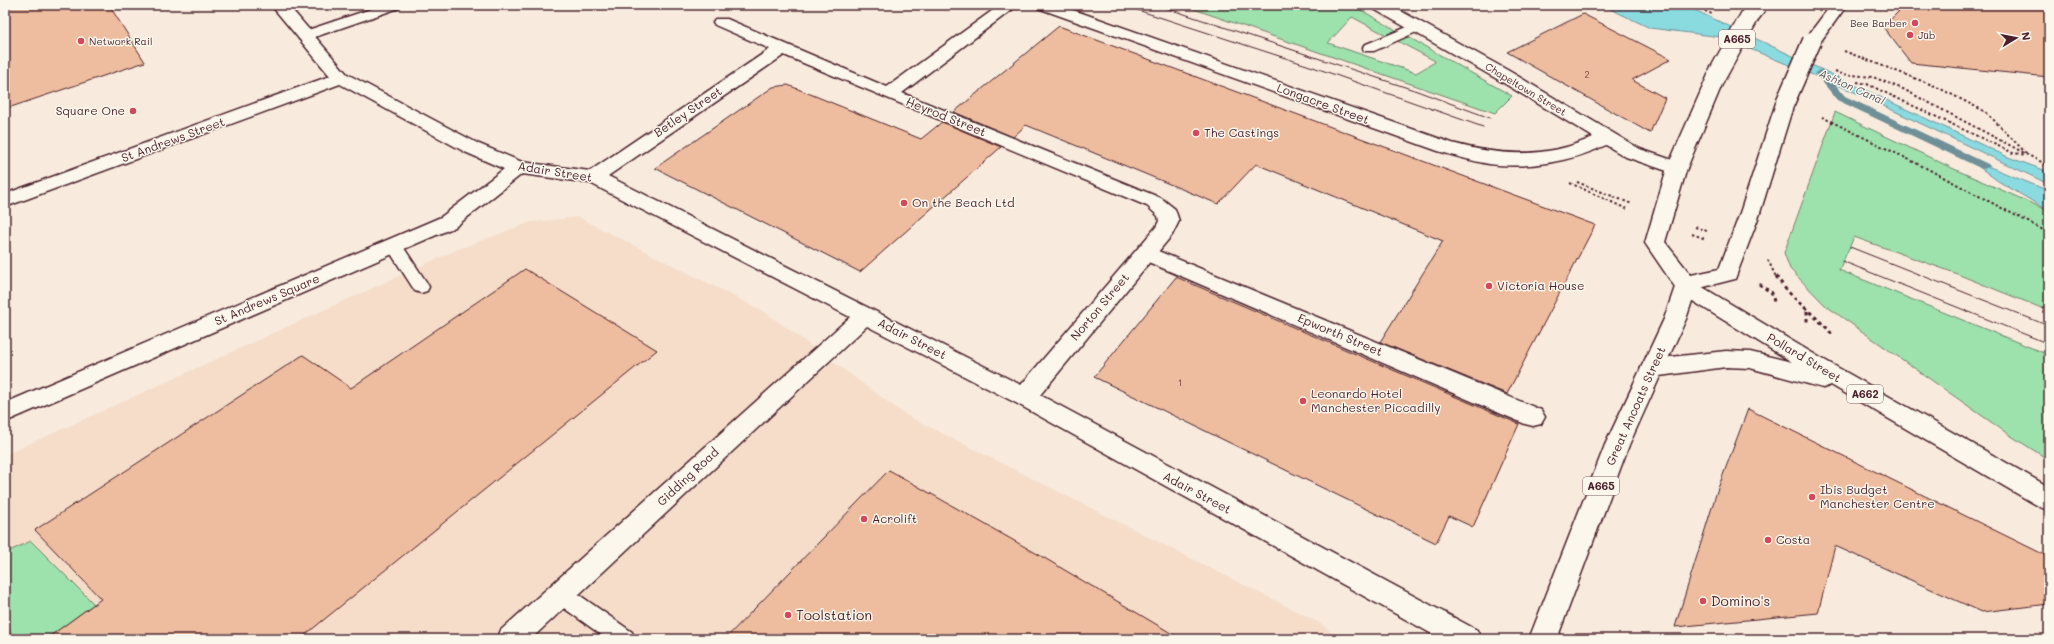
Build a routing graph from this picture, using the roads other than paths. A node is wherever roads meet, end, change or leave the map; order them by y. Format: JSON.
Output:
{"nodes":[{"id":1,"x":279,"y":5,"type":"edge"},
{"id":2,"x":395,"y":5,"type":"edge"},
{"id":3,"x":1010,"y":5,"type":"edge"},
{"id":4,"x":1044,"y":5,"type":"edge"},
{"id":5,"x":1378,"y":5,"type":"edge"},
{"id":6,"x":1758,"y":5,"type":"edge"},
{"id":7,"x":1839,"y":5,"type":"edge"},
{"id":8,"x":721,"y":22,"type":"dead end"},
{"id":9,"x":1417,"y":27,"type":"junction"},
{"id":10,"x":304,"y":36,"type":"junction"},
{"id":11,"x":783,"y":48,"type":"junction"},
{"id":12,"x":1369,"y":48,"type":"dead end"},
{"id":13,"x":341,"y":78,"type":"junction"},
{"id":14,"x":889,"y":94,"type":"junction"},
{"id":15,"x":1607,"y":137,"type":"junction"},
{"id":16,"x":518,"y":168,"type":"junction"},
{"id":17,"x":1677,"y":168,"type":"junction"},
{"id":18,"x":594,"y":177,"type":"junction"},
{"id":19,"x":5,"y":201,"type":"edge"},
{"id":20,"x":1168,"y":214,"type":"joint"},
{"id":21,"x":394,"y":246,"type":"junction"},
{"id":22,"x":1146,"y":254,"type":"junction"},
{"id":23,"x":1686,"y":285,"type":"junction"},
{"id":24,"x":421,"y":287,"type":"dead end"},
{"id":25,"x":866,"y":315,"type":"junction"},
{"id":26,"x":1652,"y":368,"type":"junction"},
{"id":27,"x":1855,"y":388,"type":"junction"},
{"id":28,"x":1024,"y":397,"type":"junction"},
{"id":29,"x":5,"y":413,"type":"edge"},
{"id":30,"x":1533,"y":417,"type":"dead end"},
{"id":31,"x":2049,"y":500,"type":"edge"},
{"id":32,"x":561,"y":594,"type":"junction"},
{"id":33,"x":511,"y":639,"type":"edge"},
{"id":34,"x":624,"y":639,"type":"edge"},
{"id":35,"x":1467,"y":639,"type":"edge"},
{"id":36,"x":1543,"y":639,"type":"edge"}],
"edges":[{"from":1,"to":10,"type":"main road"},
{"from":2,"to":10,"type":"lane"},
{"from":3,"to":14,"type":"main road"},
{"from":4,"to":15,"type":"main road","name":"Longacre Street"},
{"from":5,"to":9,"type":"main road","name":"Chapeltown Street"},
{"from":6,"to":17,"type":"main road","number":"A665","bridge":true},
{"from":7,"to":23,"type":"main road","bridge":true},
{"from":8,"to":11,"type":"main road","name":"Heyrod Street"},
{"from":9,"to":12,"type":"lane"},
{"from":9,"to":15,"type":"main road","name":"Chapeltown Street"},
{"from":10,"to":13,"type":"main road"},
{"from":11,"to":14,"type":"main road","name":"Heyrod Street"},
{"from":11,"to":18,"type":"main road","name":"Betley Street"},
{"from":13,"to":16,"type":"main road","name":"Adair Street"},
{"from":13,"to":19,"type":"main road","name":"St Andrews Street"},
{"from":14,"to":20,"type":"main road","name":"Heyrod Street"},
{"from":15,"to":17,"type":"main road","name":"Chapeltown Street"},
{"from":16,"to":18,"type":"main road","name":"Adair Street"},
{"from":16,"to":21,"type":"main road","name":"St Andrews Square"},
{"from":17,"to":23,"type":"main road","number":"A665"},
{"from":18,"to":25,"type":"main road","name":"Adair Street"},
{"from":20,"to":22,"type":"main road","name":"Norton Street"},
{"from":21,"to":24,"type":"lane"},
{"from":21,"to":29,"type":"main road","name":"St Andrews Square"},
{"from":22,"to":28,"type":"main road","name":"Norton Street"},
{"from":22,"to":30,"type":"main road","name":"Epworth Street"},
{"from":23,"to":26,"type":"main road","name":"Great Ancoats Street","number":"A665"},
{"from":23,"to":27,"type":"main road","name":"Pollard Street","number":"A662"},
{"from":25,"to":28,"type":"main road","name":"Adair Street"},
{"from":25,"to":32,"type":"main road","name":"Gidding Road"},
{"from":26,"to":27,"type":"main road"},
{"from":26,"to":36,"type":"main road","name":"Great Ancoats Street","number":"A665"},
{"from":27,"to":31,"type":"main road","name":"Pollard Street","number":"A662"},
{"from":28,"to":35,"type":"main road","name":"Adair Street"},
{"from":32,"to":33,"type":"main road","name":"Gidding Road"},
{"from":32,"to":34,"type":"lane"}]}
